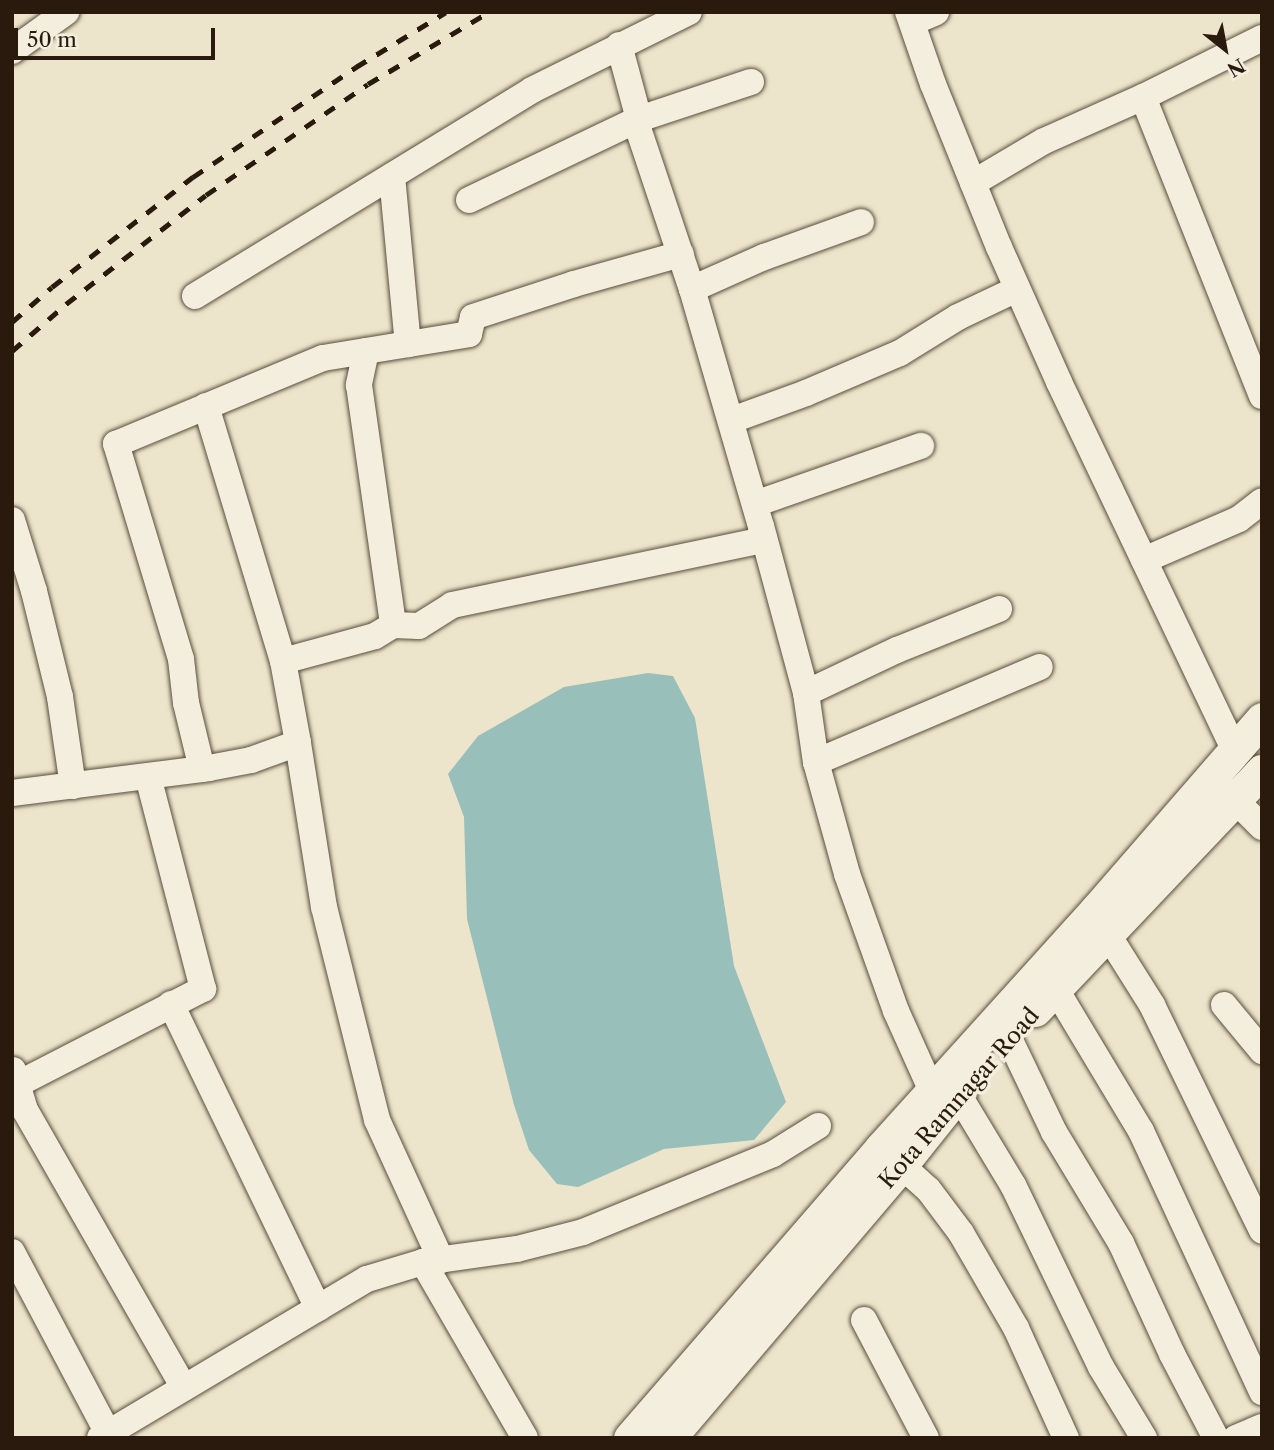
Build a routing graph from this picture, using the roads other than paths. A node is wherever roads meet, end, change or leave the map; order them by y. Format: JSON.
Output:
{"nodes":[{"id":1,"x":66,"y":12,"type":"edge"},
{"id":2,"x":689,"y":12,"type":"edge"},
{"id":3,"x":919,"y":16,"type":"edge"},
{"id":4,"x":1262,"y":38,"type":"edge"},
{"id":5,"x":619,"y":45,"type":"junction"},
{"id":6,"x":12,"y":51,"type":"edge"},
{"id":7,"x":751,"y":82,"type":"dead end"},
{"id":8,"x":1143,"y":97,"type":"junction"},
{"id":9,"x":639,"y":119,"type":"junction"},
{"id":10,"x":392,"y":176,"type":"junction"},
{"id":11,"x":973,"y":183,"type":"junction"},
{"id":12,"x":469,"y":200,"type":"dead end"},
{"id":13,"x":861,"y":222,"type":"dead end"},
{"id":14,"x":681,"y":254,"type":"junction"},
{"id":15,"x":692,"y":289,"type":"junction"},
{"id":16,"x":1017,"y":289,"type":"junction"},
{"id":17,"x":195,"y":296,"type":"dead end"},
{"id":18,"x":408,"y":344,"type":"junction"},
{"id":19,"x":366,"y":351,"type":"junction"},
{"id":20,"x":1262,"y":396,"type":"edge"},
{"id":21,"x":206,"y":406,"type":"junction"},
{"id":22,"x":732,"y":420,"type":"junction"},
{"id":23,"x":921,"y":446,"type":"dead end"},
{"id":24,"x":1262,"y":501,"type":"edge"},
{"id":25,"x":755,"y":504,"type":"junction"},
{"id":26,"x":12,"y":520,"type":"edge"},
{"id":27,"x":764,"y":540,"type":"junction"},
{"id":28,"x":1144,"y":560,"type":"junction"},
{"id":29,"x":999,"y":609,"type":"dead end"},
{"id":30,"x":393,"y":625,"type":"junction"},
{"id":31,"x":283,"y":660,"type":"junction"},
{"id":32,"x":1040,"y":667,"type":"dead end"},
{"id":33,"x":806,"y":692,"type":"junction"},
{"id":34,"x":1262,"y":719,"type":"edge"},
{"id":35,"x":298,"y":743,"type":"junction"},
{"id":36,"x":1234,"y":749,"type":"junction"},
{"id":37,"x":816,"y":762,"type":"junction"},
{"id":38,"x":202,"y":769,"type":"junction"},
{"id":39,"x":1262,"y":771,"type":"edge"},
{"id":40,"x":148,"y":777,"type":"junction"},
{"id":41,"x":73,"y":786,"type":"junction"},
{"id":42,"x":1224,"y":789,"type":"junction"},
{"id":43,"x":12,"y":793,"type":"edge"},
{"id":44,"x":1262,"y":827,"type":"edge"},
{"id":45,"x":1108,"y":934,"type":"junction"},
{"id":46,"x":1055,"y":988,"type":"junction"},
{"id":47,"x":172,"y":1004,"type":"junction"},
{"id":48,"x":1224,"y":1005,"type":"dead end"},
{"id":49,"x":1009,"y":1038,"type":"junction"},
{"id":50,"x":1262,"y":1051,"type":"edge"},
{"id":51,"x":14,"y":1079,"type":"edge"},
{"id":52,"x":946,"y":1086,"type":"junction"},
{"id":53,"x":818,"y":1126,"type":"dead end"},
{"id":54,"x":901,"y":1165,"type":"junction"},
{"id":55,"x":1262,"y":1231,"type":"edge"},
{"id":56,"x":12,"y":1252,"type":"edge"},
{"id":57,"x":432,"y":1261,"type":"junction"},
{"id":58,"x":318,"y":1308,"type":"junction"},
{"id":59,"x":864,"y":1320,"type":"dead end"},
{"id":60,"x":184,"y":1388,"type":"junction"},
{"id":61,"x":1262,"y":1392,"type":"edge"},
{"id":62,"x":1262,"y":1427,"type":"edge"},
{"id":63,"x":104,"y":1435,"type":"edge"},
{"id":64,"x":525,"y":1438,"type":"edge"},
{"id":65,"x":630,"y":1438,"type":"edge"},
{"id":66,"x":669,"y":1438,"type":"edge"},
{"id":67,"x":926,"y":1438,"type":"edge"},
{"id":68,"x":1066,"y":1438,"type":"edge"},
{"id":69,"x":1143,"y":1438,"type":"edge"},
{"id":70,"x":1216,"y":1438,"type":"edge"},
{"id":71,"x":1236,"y":1438,"type":"edge"}],
"edges":[{"from":1,"to":6,"type":"street"},
{"from":2,"to":5,"type":"street"},
{"from":3,"to":11,"type":"street"},
{"from":4,"to":8,"type":"street"},
{"from":5,"to":9,"type":"street"},
{"from":5,"to":10,"type":"street"},
{"from":7,"to":9,"type":"street"},
{"from":8,"to":11,"type":"street"},
{"from":8,"to":20,"type":"street"},
{"from":9,"to":12,"type":"street"},
{"from":9,"to":14,"type":"street"},
{"from":10,"to":17,"type":"street"},
{"from":10,"to":18,"type":"street"},
{"from":11,"to":16,"type":"street"},
{"from":13,"to":15,"type":"street"},
{"from":14,"to":15,"type":"street"},
{"from":14,"to":18,"type":"street"},
{"from":15,"to":22,"type":"street"},
{"from":16,"to":22,"type":"street"},
{"from":16,"to":28,"type":"street"},
{"from":18,"to":19,"type":"street"},
{"from":19,"to":21,"type":"street"},
{"from":19,"to":30,"type":"street"},
{"from":21,"to":31,"type":"street"},
{"from":21,"to":38,"type":"street"},
{"from":22,"to":25,"type":"street"},
{"from":23,"to":25,"type":"street"},
{"from":24,"to":28,"type":"street"},
{"from":25,"to":27,"type":"street"},
{"from":26,"to":41,"type":"street"},
{"from":27,"to":30,"type":"street"},
{"from":27,"to":33,"type":"street"},
{"from":28,"to":36,"type":"street"},
{"from":29,"to":33,"type":"street"},
{"from":30,"to":31,"type":"street"},
{"from":31,"to":35,"type":"street"},
{"from":32,"to":37,"type":"street"},
{"from":33,"to":37,"type":"street"},
{"from":34,"to":36,"type":"street"},
{"from":35,"to":38,"type":"street"},
{"from":35,"to":57,"type":"street"},
{"from":36,"to":42,"type":"street"},
{"from":37,"to":52,"type":"street"},
{"from":38,"to":40,"type":"street"},
{"from":39,"to":42,"type":"street","name":"Kota Ramnagar Road"},
{"from":40,"to":41,"type":"street"},
{"from":40,"to":47,"type":"street"},
{"from":41,"to":43,"type":"street"},
{"from":42,"to":44,"type":"street"},
{"from":42,"to":45,"type":"street","name":"Kota Ramnagar Road"},
{"from":42,"to":52,"type":"street"},
{"from":45,"to":46,"type":"street","name":"Kota Ramnagar Road"},
{"from":45,"to":55,"type":"street"},
{"from":46,"to":49,"type":"street","name":"Kota Ramnagar Road"},
{"from":46,"to":61,"type":"street"},
{"from":47,"to":51,"type":"street"},
{"from":47,"to":58,"type":"street"},
{"from":48,"to":50,"type":"street"},
{"from":49,"to":52,"type":"street","name":"Kota Ramnagar Road"},
{"from":49,"to":70,"type":"street"},
{"from":51,"to":60,"type":"street"},
{"from":52,"to":54,"type":"street","name":"Kota Ramnagar Road"},
{"from":52,"to":65,"type":"street"},
{"from":52,"to":69,"type":"street"},
{"from":53,"to":57,"type":"street"},
{"from":54,"to":66,"type":"street","name":"Kota Ramnagar Road"},
{"from":54,"to":68,"type":"street"},
{"from":56,"to":63,"type":"street"},
{"from":57,"to":58,"type":"street"},
{"from":57,"to":64,"type":"street"},
{"from":58,"to":60,"type":"street"},
{"from":59,"to":67,"type":"street"},
{"from":60,"to":63,"type":"street"},
{"from":62,"to":71,"type":"street"}]}
